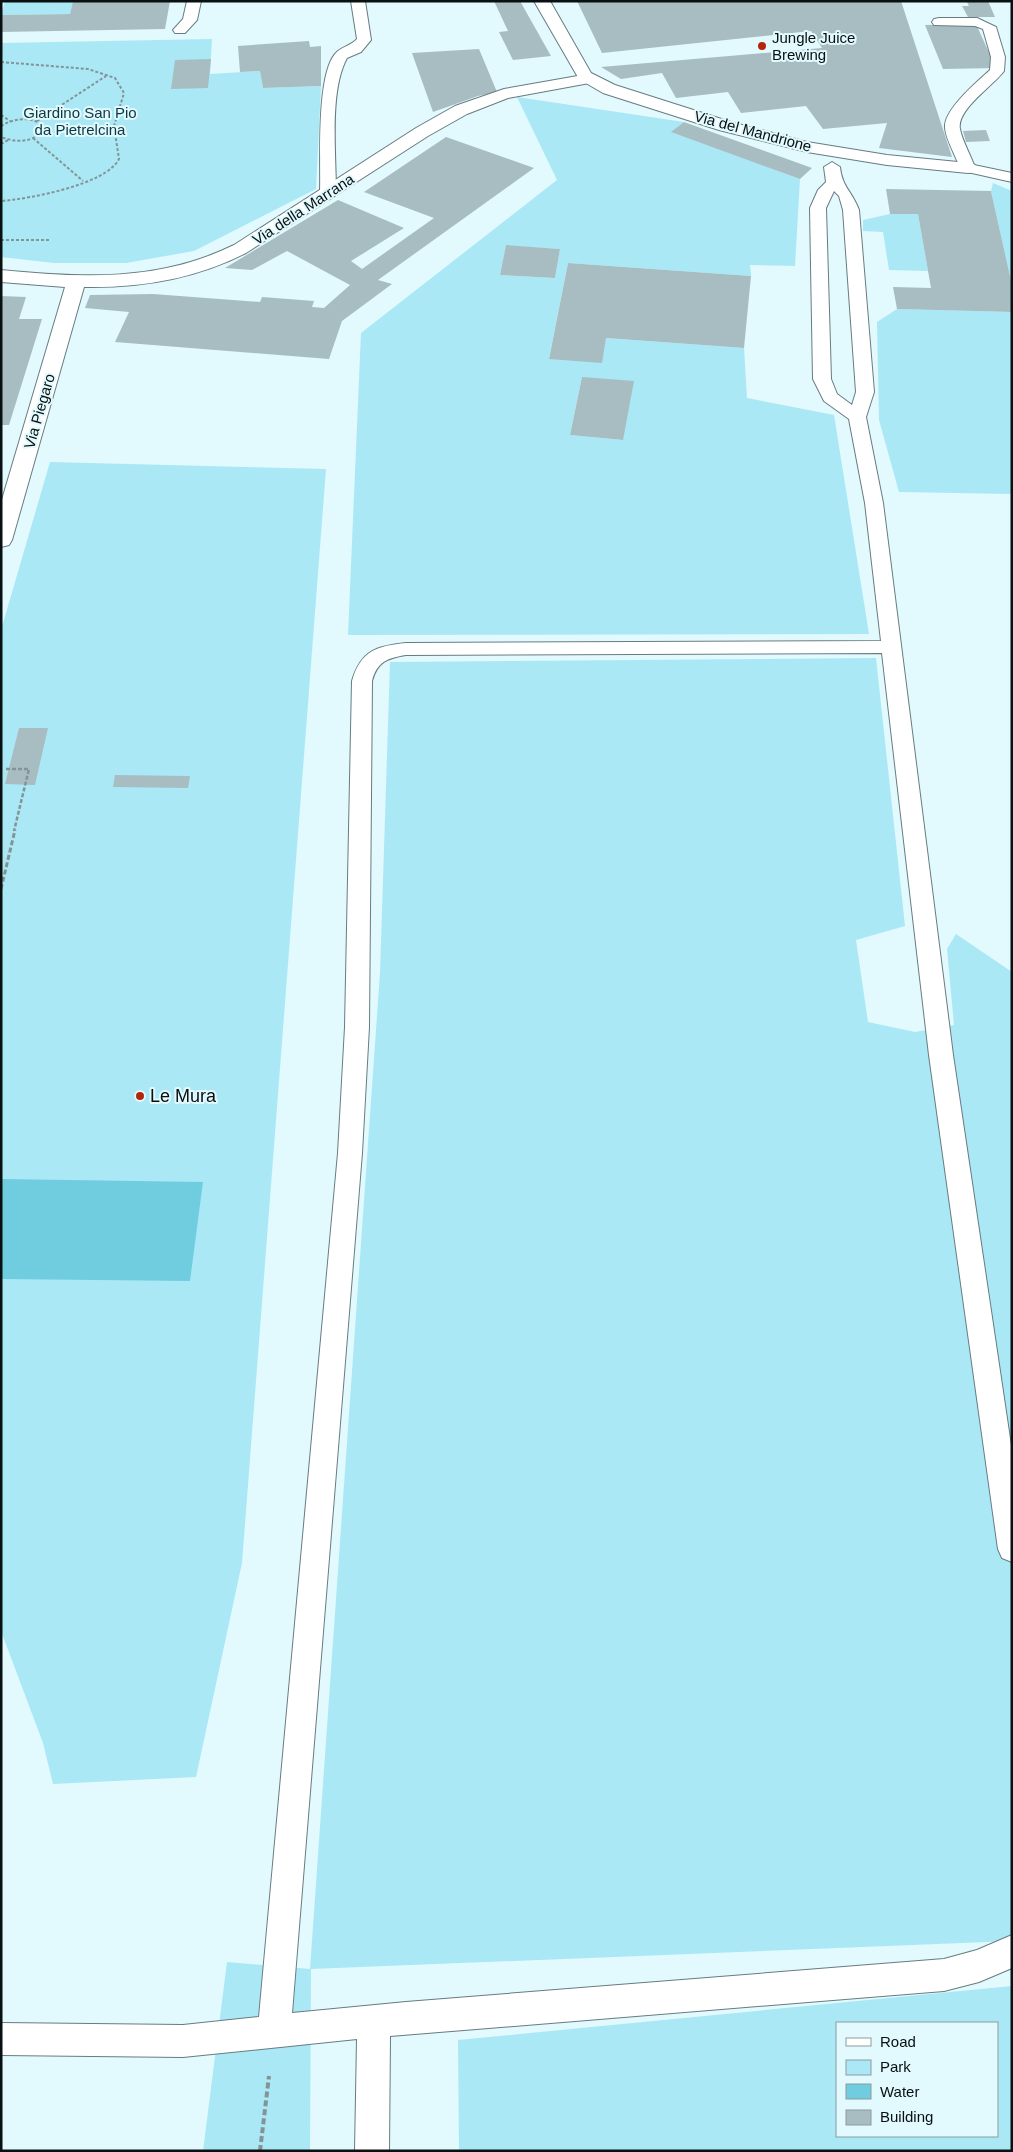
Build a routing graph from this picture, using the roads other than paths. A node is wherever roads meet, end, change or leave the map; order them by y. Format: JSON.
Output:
{"nodes":[{"id":1,"x":194,"y":1,"type":"edge"},
{"id":2,"x":358,"y":1,"type":"edge"},
{"id":3,"x":542,"y":1,"type":"edge"},
{"id":4,"x":938,"y":22,"type":"dead end"},
{"id":5,"x":180,"y":30,"type":"dead end"},
{"id":6,"x":589,"y":79,"type":"junction"},
{"id":7,"x":968,"y":168,"type":"junction"},
{"id":8,"x":1012,"y":178,"type":"edge"},
{"id":9,"x":328,"y":192,"type":"junction"},
{"id":10,"x":1,"y":276,"type":"edge"},
{"id":11,"x":76,"y":282,"type":"junction"},
{"id":12,"x":857,"y":417,"type":"junction"},
{"id":13,"x":1,"y":540,"type":"edge"},
{"id":14,"x":891,"y":647,"type":"junction"},
{"id":15,"x":1012,"y":1549,"type":"edge"},
{"id":16,"x":1012,"y":1951,"type":"edge"},
{"id":17,"x":374,"y":2021,"type":"junction"},
{"id":18,"x":274,"y":2030,"type":"junction"},
{"id":19,"x":1,"y":2039,"type":"edge"},
{"id":20,"x":372,"y":2151,"type":"edge"}],
"edges":[{"from":1,"to":5,"type":"lane"},
{"from":2,"to":9,"type":"lane"},
{"from":3,"to":6,"type":"street"},
{"from":4,"to":7,"type":"lane"},
{"from":6,"to":7,"type":"street","name":"Via del Mandrione"},
{"from":6,"to":9,"type":"street","name":"Via della Marrana"},
{"from":7,"to":8,"type":"lane","name":"Via del Mandrione"},
{"from":9,"to":11,"type":"street","name":"Via della Marrana"},
{"from":10,"to":11,"type":"street","name":"Via della Marrana"},
{"from":11,"to":13,"type":"street","name":"Via Piegaro"},
{"from":12,"to":12,"type":"lane"},
{"from":12,"to":14,"type":"lane"},
{"from":14,"to":15,"type":"lane"},
{"from":14,"to":18,"type":"lane"},
{"from":16,"to":17,"type":"lane"},
{"from":17,"to":18,"type":"lane"},
{"from":17,"to":20,"type":"lane"},
{"from":18,"to":19,"type":"lane"}]}
